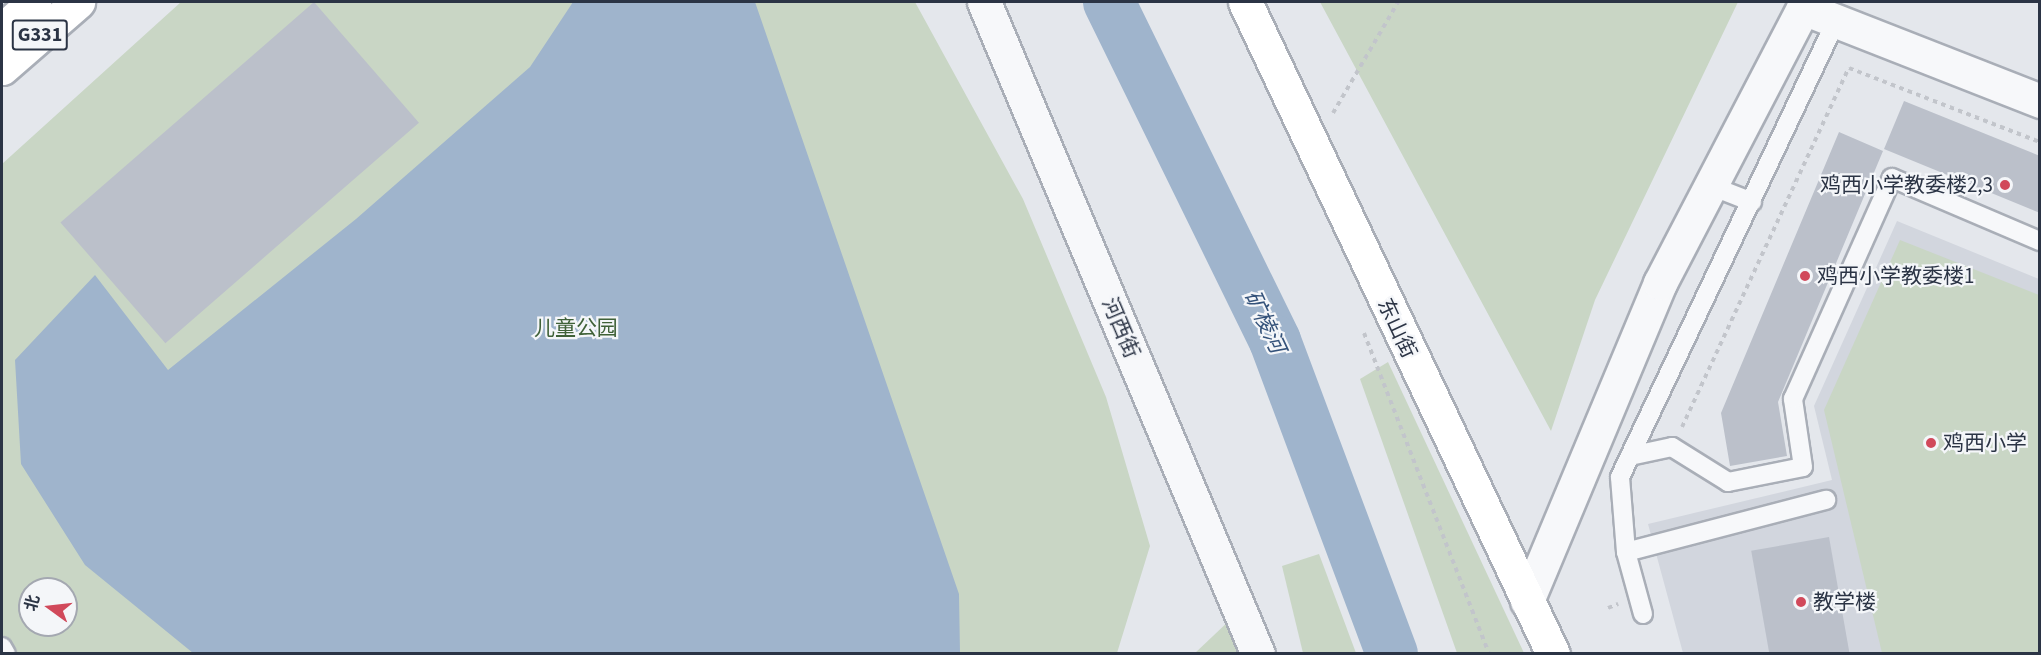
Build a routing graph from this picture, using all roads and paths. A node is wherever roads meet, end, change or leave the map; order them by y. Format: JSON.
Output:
{"nodes":[{"id":1,"x":34,"y":2,"type":"edge"},
{"id":2,"x":78,"y":2,"type":"edge"},
{"id":3,"x":984,"y":2,"type":"edge"},
{"id":4,"x":1245,"y":2,"type":"edge"},
{"id":5,"x":1398,"y":2,"type":"edge"},
{"id":6,"x":1804,"y":5,"type":"edge"},
{"id":7,"x":1836,"y":21,"type":"junction"},
{"id":8,"x":2,"y":30,"type":"edge"},
{"id":9,"x":2,"y":68,"type":"edge"},
{"id":10,"x":2040,"y":101,"type":"edge"},
{"id":11,"x":2040,"y":142,"type":"edge"},
{"id":12,"x":1313,"y":147,"type":"junction"},
{"id":13,"x":1711,"y":186,"type":"junction"},
{"id":14,"x":1752,"y":202,"type":"junction"},
{"id":15,"x":2040,"y":241,"type":"edge"},
{"id":16,"x":1359,"y":320,"type":"dead end"},
{"id":17,"x":1672,"y":447,"type":"junction"},
{"id":18,"x":1630,"y":456,"type":"junction"},
{"id":19,"x":1826,"y":500,"type":"dead end"},
{"id":20,"x":1626,"y":552,"type":"junction"},
{"id":21,"x":1527,"y":601,"type":"junction"},
{"id":22,"x":1643,"y":614,"type":"dead end"},
{"id":23,"x":2,"y":647,"type":"edge"},
{"id":24,"x":6,"y":654,"type":"edge"},
{"id":25,"x":1258,"y":654,"type":"edge"},
{"id":26,"x":1489,"y":654,"type":"edge"},
{"id":27,"x":1552,"y":654,"type":"edge"}],
"edges":[{"from":1,"to":8,"type":"main road","number":"G331"},
{"from":2,"to":9,"type":"main road","number":"G331"},
{"from":3,"to":25,"type":"street","name":"河西街"},
{"from":4,"to":12,"type":"main road","name":"东山街"},
{"from":5,"to":12,"type":"path"},
{"from":6,"to":7,"type":"street"},
{"from":6,"to":13,"type":"street"},
{"from":7,"to":10,"type":"street"},
{"from":7,"to":14,"type":"lane"},
{"from":11,"to":17,"type":"path"},
{"from":12,"to":21,"type":"main road","name":"东山街"},
{"from":13,"to":14,"type":"lane"},
{"from":13,"to":21,"type":"street"},
{"from":14,"to":18,"type":"lane"},
{"from":15,"to":17,"type":"lane"},
{"from":16,"to":26,"type":"path"},
{"from":17,"to":18,"type":"lane"},
{"from":18,"to":20,"type":"lane"},
{"from":19,"to":20,"type":"lane"},
{"from":20,"to":22,"type":"lane"},
{"from":21,"to":27,"type":"main road","name":"东山街"},
{"from":23,"to":24,"type":"lane"}]}
